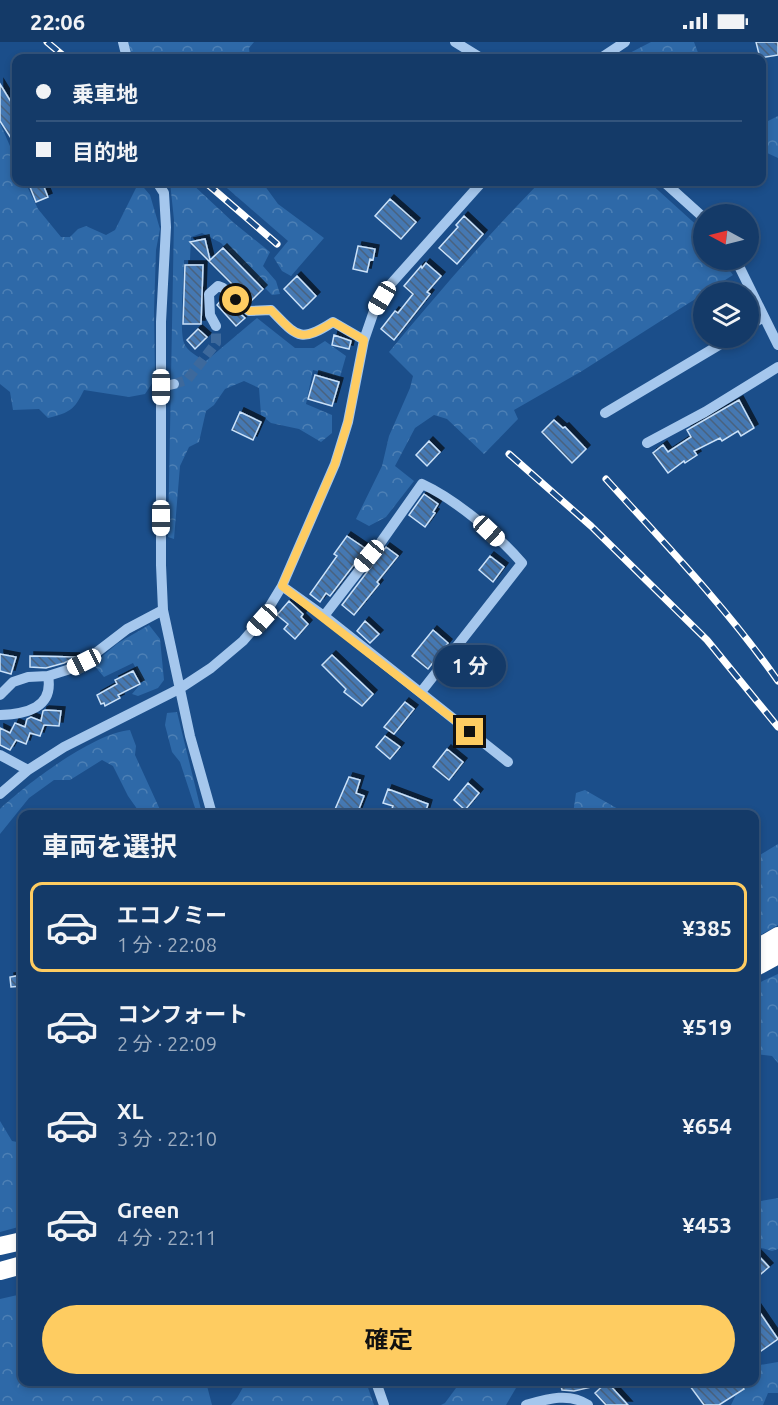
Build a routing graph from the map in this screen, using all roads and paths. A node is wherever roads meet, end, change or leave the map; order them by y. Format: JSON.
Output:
{"nodes":[{"id":1,"x":454,"y":42,"type":"edge"},
{"id":2,"x":625,"y":42,"type":"edge"},
{"id":3,"x":474,"y":54,"type":"edge"},
{"id":4,"x":607,"y":54,"type":"edge"},
{"id":5,"x":160,"y":186,"type":"edge"},
{"id":6,"x":478,"y":186,"type":"edge"},
{"id":7,"x":668,"y":186,"type":"edge"},
{"id":8,"x":693,"y":208,"type":"edge"},
{"id":9,"x":741,"y":270,"type":"edge"},
{"id":10,"x":764,"y":317,"type":"junction"},
{"id":11,"x":759,"y":320,"type":"edge"},
{"id":12,"x":216,"y":326,"type":"tunnel mouth"},
{"id":13,"x":364,"y":340,"type":"junction"},
{"id":14,"x":778,"y":345,"type":"edge"},
{"id":15,"x":714,"y":348,"type":"edge"},
{"id":16,"x":778,"y":367,"type":"edge"},
{"id":17,"x":174,"y":384,"type":"tunnel mouth"},
{"id":18,"x":161,"y":387,"type":"junction"},
{"id":19,"x":605,"y":413,"type":"dead end"},
{"id":20,"x":647,"y":442,"type":"dead end"},
{"id":21,"x":282,"y":586,"type":"junction"},
{"id":22,"x":163,"y":610,"type":"junction"},
{"id":23,"x":324,"y":616,"type":"junction"},
{"id":24,"x":48,"y":676,"type":"junction"},
{"id":25,"x":179,"y":688,"type":"junction"},
{"id":26,"x":421,"y":692,"type":"junction"},
{"id":27,"x":0,"y":695,"type":"edge"},
{"id":28,"x":0,"y":715,"type":"edge"},
{"id":29,"x":0,"y":755,"type":"edge"},
{"id":30,"x":508,"y":762,"type":"dead end"},
{"id":31,"x":28,"y":770,"type":"junction"},
{"id":32,"x":0,"y":794,"type":"edge"},
{"id":33,"x":211,"y":810,"type":"edge"},
{"id":34,"x":778,"y":936,"type":"edge"},
{"id":35,"x":759,"y":947,"type":"edge"},
{"id":36,"x":778,"y":955,"type":"edge"},
{"id":37,"x":759,"y":965,"type":"edge"},
{"id":38,"x":18,"y":1241,"type":"edge"},
{"id":39,"x":0,"y":1246,"type":"edge"},
{"id":40,"x":18,"y":1266,"type":"edge"},
{"id":41,"x":0,"y":1271,"type":"edge"},
{"id":42,"x":377,"y":1386,"type":"edge"},
{"id":43,"x":384,"y":1405,"type":"edge"},
{"id":44,"x":526,"y":1405,"type":"edge"},
{"id":45,"x":588,"y":1405,"type":"edge"}],
"edges":[{"from":1,"to":3,"type":"street"},
{"from":2,"to":4,"type":"street"},
{"from":5,"to":18,"type":"street"},
{"from":6,"to":13,"type":"street"},
{"from":7,"to":8,"type":"street"},
{"from":9,"to":10,"type":"street"},
{"from":10,"to":11,"type":"street"},
{"from":10,"to":14,"type":"street"},
{"from":12,"to":13,"type":"street"},
{"from":13,"to":21,"type":"street"},
{"from":15,"to":19,"type":"street"},
{"from":16,"to":20,"type":"street"},
{"from":17,"to":18,"type":"street"},
{"from":18,"to":22,"type":"street"},
{"from":21,"to":23,"type":"street"},
{"from":21,"to":25,"type":"street"},
{"from":22,"to":24,"type":"street"},
{"from":22,"to":25,"type":"street"},
{"from":23,"to":26,"type":"street"},
{"from":23,"to":26,"type":"street"},
{"from":24,"to":27,"type":"street"},
{"from":24,"to":28,"type":"street"},
{"from":25,"to":31,"type":"street"},
{"from":25,"to":33,"type":"street"},
{"from":26,"to":30,"type":"street"},
{"from":29,"to":31,"type":"street"},
{"from":31,"to":32,"type":"street"},
{"from":34,"to":35,"type":"highway"},
{"from":36,"to":37,"type":"highway"},
{"from":38,"to":39,"type":"highway"},
{"from":40,"to":41,"type":"highway"},
{"from":42,"to":43,"type":"street"},
{"from":44,"to":45,"type":"street"}]}
